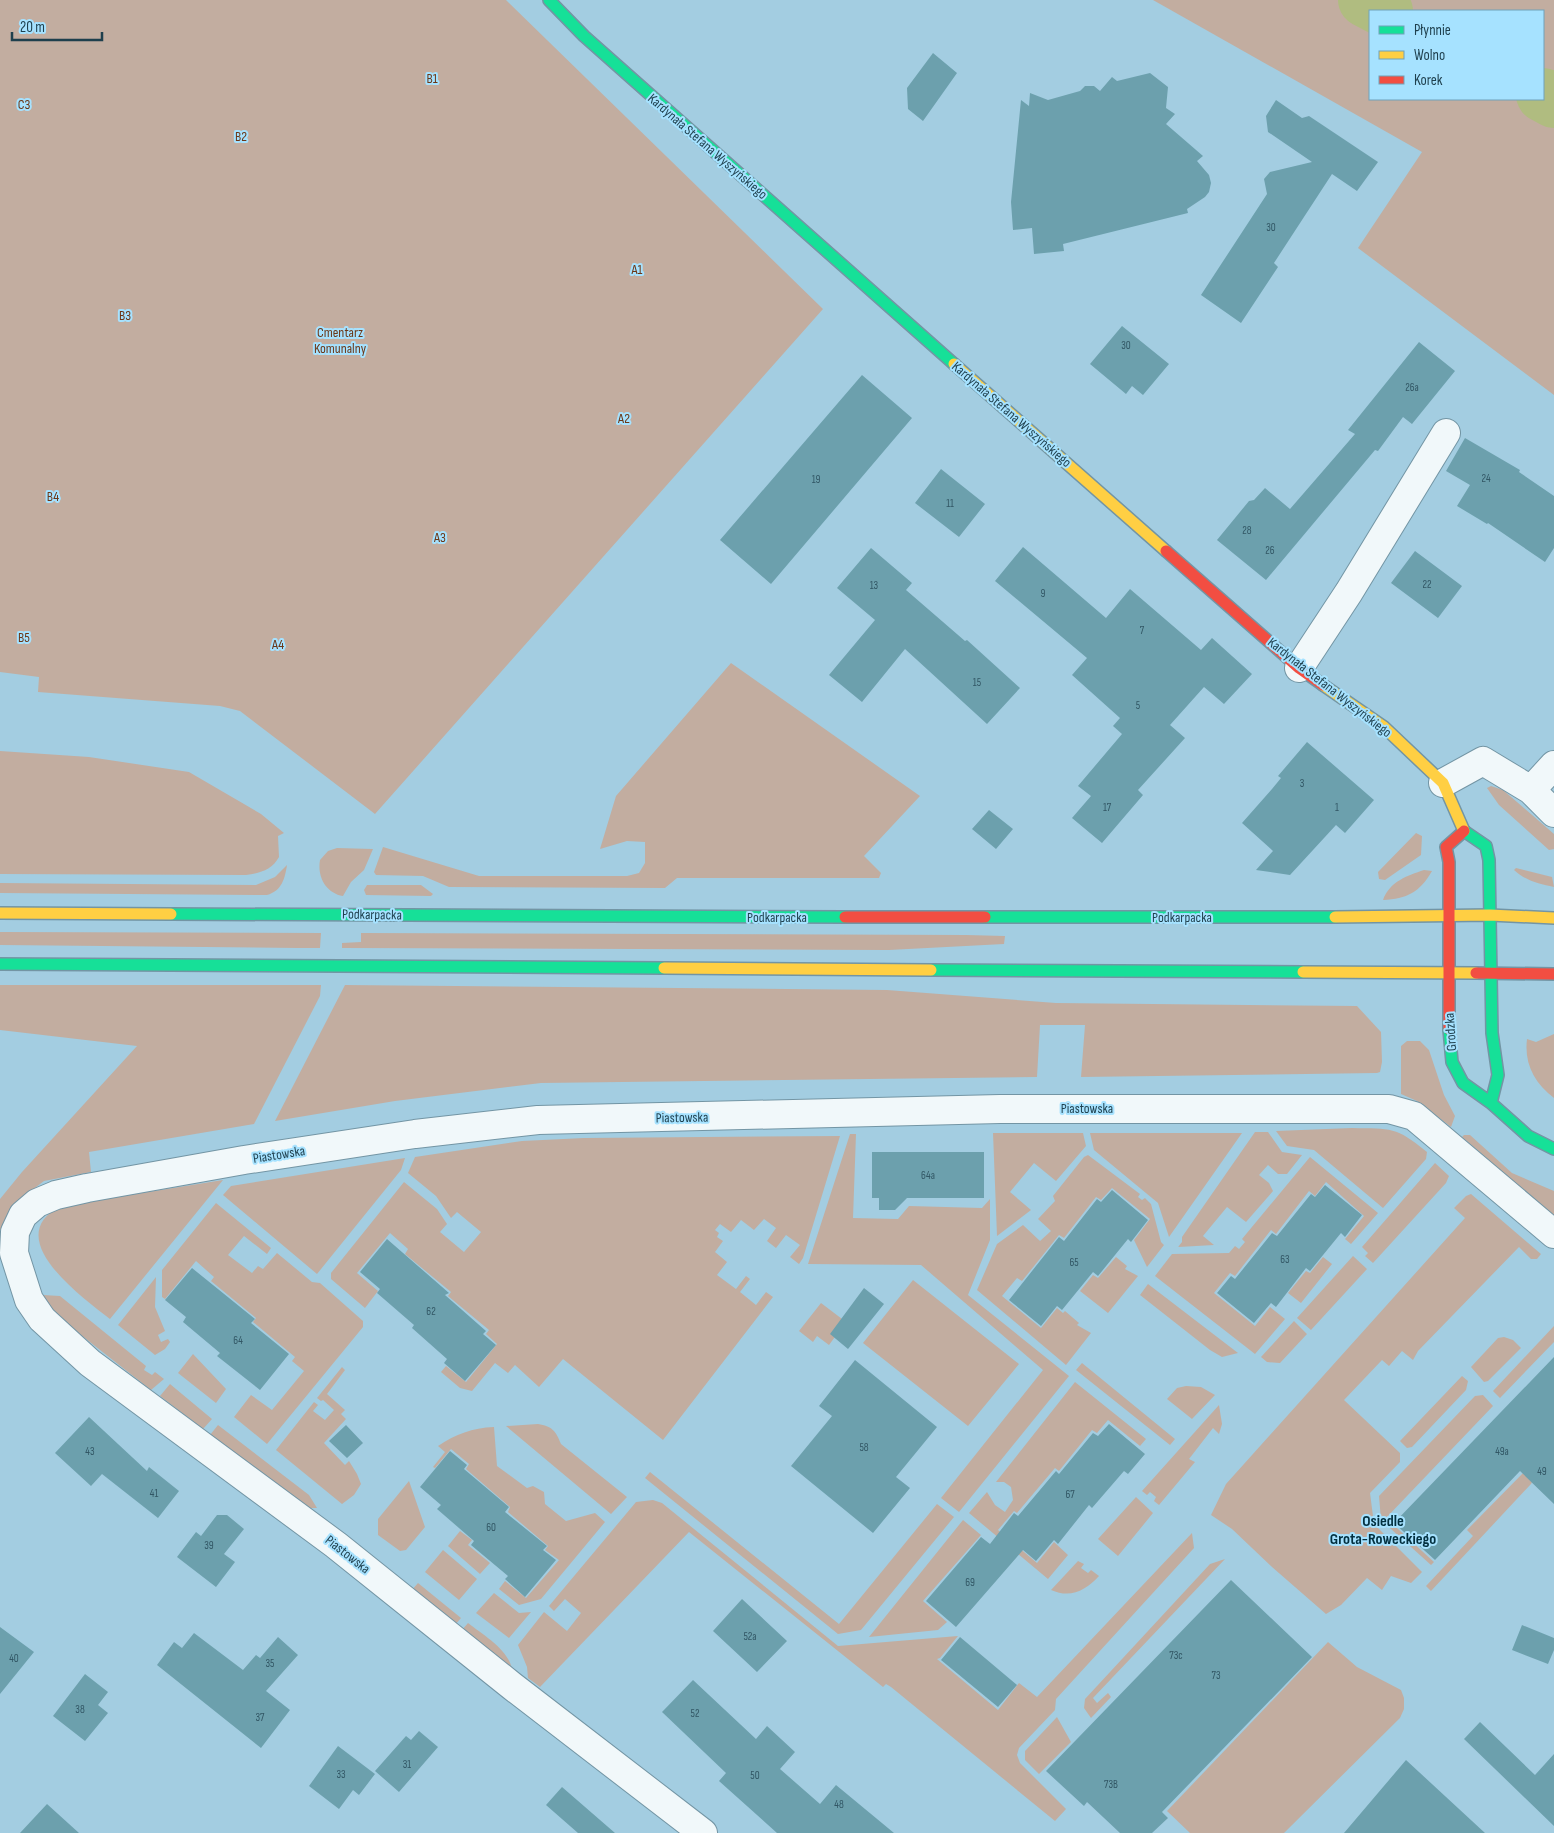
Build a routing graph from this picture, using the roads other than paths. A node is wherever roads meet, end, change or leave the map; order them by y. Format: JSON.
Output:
{"nodes":[{"id":1,"x":549,"y":0,"type":"edge"},
{"id":2,"x":1446,"y":433,"type":"dead end"},
{"id":3,"x":1300,"y":668,"type":"junction"},
{"id":4,"x":1554,"y":766,"type":"edge"},
{"id":5,"x":1443,"y":783,"type":"junction"},
{"id":6,"x":1531,"y":790,"type":"junction"},
{"id":7,"x":1554,"y":813,"type":"edge"},
{"id":8,"x":1464,"y":831,"type":"junction"},
{"id":9,"x":0,"y":913,"type":"edge"},
{"id":10,"x":1449,"y":915,"type":"junction"},
{"id":11,"x":1490,"y":915,"type":"junction"},
{"id":12,"x":1554,"y":918,"type":"edge"},
{"id":13,"x":0,"y":964,"type":"edge"},
{"id":14,"x":1448,"y":974,"type":"junction"},
{"id":15,"x":1491,"y":974,"type":"junction"},
{"id":16,"x":1554,"y":974,"type":"edge"},
{"id":17,"x":1490,"y":1102,"type":"junction"},
{"id":18,"x":1554,"y":1149,"type":"edge"},
{"id":19,"x":1554,"y":1234,"type":"edge"},
{"id":20,"x":703,"y":1833,"type":"edge"}],
"edges":[{"from":1,"to":3,"type":"main road","name":"Kardynała Stefana Wyszyńskiego"},
{"from":2,"to":3,"type":"street"},
{"from":3,"to":5,"type":"main road","name":"Kardynała Stefana Wyszyńskiego"},
{"from":4,"to":6,"type":"street"},
{"from":5,"to":6,"type":"street"},
{"from":5,"to":8,"type":"main road","name":"Kardynała Stefana Wyszyńskiego"},
{"from":6,"to":7,"type":"street"},
{"from":8,"to":10,"type":"main road","name":"Grodzka"},
{"from":8,"to":11,"type":"main road"},
{"from":9,"to":10,"type":"main road","name":"Podkarpacka"},
{"from":10,"to":11,"type":"main road","name":"Podkarpacka"},
{"from":10,"to":14,"type":"main road","name":"Grodzka"},
{"from":11,"to":12,"type":"main road","name":"Podkarpacka"},
{"from":11,"to":15,"type":"main road"},
{"from":13,"to":14,"type":"main road"},
{"from":14,"to":15,"type":"main road"},
{"from":14,"to":17,"type":"main road","name":"Grodzka"},
{"from":15,"to":16,"type":"main road"},
{"from":15,"to":17,"type":"main road"},
{"from":17,"to":18,"type":"main road","name":"Grodzka"},
{"from":19,"to":20,"type":"street","name":"Piastowska"}]}
